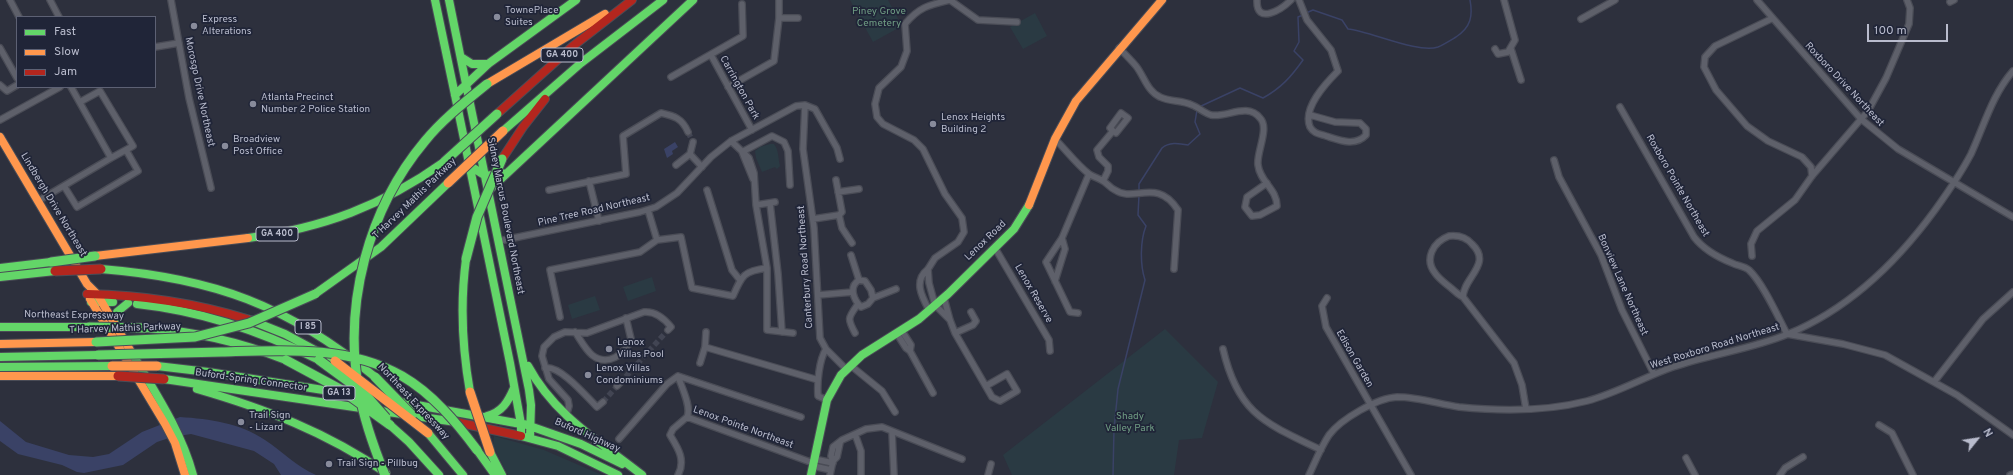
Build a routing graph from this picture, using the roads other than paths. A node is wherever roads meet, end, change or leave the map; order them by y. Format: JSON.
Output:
{"nodes":[{"id":1,"x":10,"y":0,"type":"edge"},
{"id":2,"x":50,"y":0,"type":"edge"},
{"id":3,"x":172,"y":0,"type":"edge"},
{"id":4,"x":435,"y":0,"type":"edge"},
{"id":5,"x":449,"y":0,"type":"edge"},
{"id":6,"x":576,"y":0,"type":"edge"},
{"id":7,"x":631,"y":0,"type":"edge"},
{"id":8,"x":663,"y":0,"type":"edge"},
{"id":9,"x":693,"y":0,"type":"edge"},
{"id":10,"x":779,"y":0,"type":"edge"},
{"id":11,"x":950,"y":0,"type":"edge"},
{"id":12,"x":1162,"y":0,"type":"edge"},
{"id":13,"x":1257,"y":0,"type":"edge"},
{"id":14,"x":1291,"y":0,"type":"edge"},
{"id":15,"x":1504,"y":0,"type":"edge"},
{"id":16,"x":1615,"y":0,"type":"edge"},
{"id":17,"x":1757,"y":0,"type":"edge"},
{"id":18,"x":1908,"y":0,"type":"edge"},
{"id":19,"x":1300,"y":2,"type":"edge"},
{"id":20,"x":742,"y":4,"type":"dead end"},
{"id":21,"x":18,"y":16,"type":"edge"},
{"id":22,"x":58,"y":16,"type":"edge"},
{"id":23,"x":779,"y":18,"type":"junction"},
{"id":24,"x":798,"y":18,"type":"dead end"},
{"id":25,"x":1581,"y":19,"type":"dead end"},
{"id":26,"x":1771,"y":19,"type":"junction"},
{"id":27,"x":1017,"y":22,"type":"dead end"},
{"id":28,"x":179,"y":43,"type":"junction"},
{"id":29,"x":156,"y":47,"type":"edge"},
{"id":30,"x":0,"y":48,"type":"edge"},
{"id":31,"x":1119,"y":48,"type":"junction"},
{"id":32,"x":1495,"y":49,"type":"dead end"},
{"id":33,"x":1511,"y":49,"type":"junction"},
{"id":34,"x":711,"y":55,"type":"junction"},
{"id":35,"x":461,"y":57,"type":"junction"},
{"id":36,"x":488,"y":64,"type":"junction"},
{"id":37,"x":576,"y":67,"type":"junction"},
{"id":38,"x":2013,"y":71,"type":"edge"},
{"id":39,"x":16,"y":76,"type":"edge"},
{"id":40,"x":671,"y":77,"type":"dead end"},
{"id":41,"x":1521,"y":80,"type":"dead end"},
{"id":42,"x":466,"y":84,"type":"junction"},
{"id":43,"x":0,"y":85,"type":"edge"},
{"id":44,"x":16,"y":86,"type":"edge"},
{"id":45,"x":728,"y":87,"type":"junction"},
{"id":46,"x":58,"y":88,"type":"edge"},
{"id":47,"x":72,"y":88,"type":"edge"},
{"id":48,"x":455,"y":95,"type":"junction"},
{"id":49,"x":80,"y":102,"type":"junction"},
{"id":50,"x":804,"y":106,"type":"junction"},
{"id":51,"x":1620,"y":107,"type":"dead end"},
{"id":52,"x":1310,"y":115,"type":"junction"},
{"id":53,"x":1861,"y":119,"type":"junction"},
{"id":54,"x":0,"y":120,"type":"edge"},
{"id":55,"x":752,"y":130,"type":"junction"},
{"id":56,"x":1113,"y":131,"type":"dead end"},
{"id":57,"x":688,"y":132,"type":"tunnel mouth"},
{"id":58,"x":0,"y":137,"type":"edge"},
{"id":59,"x":1055,"y":139,"type":"junction"},
{"id":60,"x":731,"y":141,"type":"junction"},
{"id":61,"x":693,"y":142,"type":"tunnel mouth"},
{"id":62,"x":126,"y":150,"type":"junction"},
{"id":63,"x":742,"y":152,"type":"junction"},
{"id":64,"x":690,"y":154,"type":"junction"},
{"id":65,"x":112,"y":158,"type":"junction"},
{"id":66,"x":840,"y":160,"type":"dead end"},
{"id":67,"x":1554,"y":160,"type":"dead end"},
{"id":68,"x":676,"y":165,"type":"dead end"},
{"id":69,"x":470,"y":166,"type":"junction"},
{"id":70,"x":702,"y":167,"type":"junction"},
{"id":71,"x":510,"y":172,"type":"junction"},
{"id":72,"x":1089,"y":174,"type":"junction"},
{"id":73,"x":486,"y":176,"type":"junction"},
{"id":74,"x":1812,"y":176,"type":"junction"},
{"id":75,"x":836,"y":180,"type":"dead end"},
{"id":76,"x":589,"y":181,"type":"junction"},
{"id":77,"x":1103,"y":181,"type":"junction"},
{"id":78,"x":1953,"y":182,"type":"junction"},
{"id":79,"x":1267,"y":183,"type":"junction"},
{"id":80,"x":790,"y":184,"type":"dead end"},
{"id":81,"x":64,"y":186,"type":"junction"},
{"id":82,"x":211,"y":188,"type":"dead end"},
{"id":83,"x":859,"y":189,"type":"dead end"},
{"id":84,"x":489,"y":190,"type":"junction"},
{"id":85,"x":549,"y":190,"type":"dead end"},
{"id":86,"x":707,"y":190,"type":"dead end"},
{"id":87,"x":838,"y":192,"type":"junction"},
{"id":88,"x":38,"y":201,"type":"junction"},
{"id":89,"x":756,"y":205,"type":"junction"},
{"id":90,"x":648,"y":210,"type":"junction"},
{"id":91,"x":839,"y":215,"type":"junction"},
{"id":92,"x":2013,"y":217,"type":"edge"},
{"id":93,"x":813,"y":219,"type":"junction"},
{"id":94,"x":599,"y":221,"type":"junction"},
{"id":95,"x":1062,"y":238,"type":"junction"},
{"id":96,"x":657,"y":240,"type":"junction"},
{"id":97,"x":499,"y":241,"type":"junction"},
{"id":98,"x":852,"y":243,"type":"dead end"},
{"id":99,"x":995,"y":248,"type":"junction"},
{"id":100,"x":851,"y":255,"type":"dead end"},
{"id":101,"x":1752,"y":256,"type":"dead end"},
{"id":102,"x":0,"y":268,"type":"edge"},
{"id":103,"x":766,"y":268,"type":"junction"},
{"id":104,"x":928,"y":269,"type":"junction"},
{"id":105,"x":1174,"y":269,"type":"dead end"},
{"id":106,"x":0,"y":277,"type":"edge"},
{"id":107,"x":740,"y":280,"type":"junction"},
{"id":108,"x":859,"y":280,"type":"junction"},
{"id":109,"x":1055,"y":281,"type":"junction"},
{"id":110,"x":929,"y":283,"type":"junction"},
{"id":111,"x":919,"y":284,"type":"junction"},
{"id":112,"x":896,"y":288,"type":"dead end"},
{"id":113,"x":853,"y":292,"type":"junction"},
{"id":114,"x":2013,"y":292,"type":"edge"},
{"id":115,"x":818,"y":295,"type":"junction"},
{"id":116,"x":1463,"y":297,"type":"junction"},
{"id":117,"x":94,"y":298,"type":"junction"},
{"id":118,"x":873,"y":298,"type":"junction"},
{"id":119,"x":944,"y":298,"type":"junction"},
{"id":120,"x":1327,"y":298,"type":"dead end"},
{"id":121,"x":128,"y":304,"type":"junction"},
{"id":122,"x":858,"y":304,"type":"junction"},
{"id":123,"x":932,"y":308,"type":"junction"},
{"id":124,"x":971,"y":312,"type":"dead end"},
{"id":125,"x":1078,"y":313,"type":"dead end"},
{"id":126,"x":560,"y":317,"type":"dead end"},
{"id":127,"x":626,"y":318,"type":"junction"},
{"id":128,"x":950,"y":320,"type":"junction"},
{"id":129,"x":0,"y":327,"type":"edge"},
{"id":130,"x":115,"y":327,"type":"junction"},
{"id":131,"x":668,"y":330,"type":"dead end"},
{"id":132,"x":575,"y":332,"type":"junction"},
{"id":133,"x":706,"y":332,"type":"dead end"},
{"id":134,"x":782,"y":332,"type":"junction"},
{"id":135,"x":900,"y":332,"type":"junction"},
{"id":136,"x":793,"y":333,"type":"dead end"},
{"id":137,"x":855,"y":333,"type":"dead end"},
{"id":138,"x":956,"y":333,"type":"junction"},
{"id":139,"x":1787,"y":334,"type":"junction"},
{"id":140,"x":0,"y":344,"type":"edge"},
{"id":141,"x":705,"y":347,"type":"junction"},
{"id":142,"x":826,"y":349,"type":"junction"},
{"id":143,"x":1223,"y":349,"type":"dead end"},
{"id":144,"x":521,"y":350,"type":"junction"},
{"id":145,"x":1050,"y":351,"type":"dead end"},
{"id":146,"x":0,"y":357,"type":"edge"},
{"id":147,"x":700,"y":363,"type":"dead end"},
{"id":148,"x":0,"y":367,"type":"edge"},
{"id":149,"x":848,"y":367,"type":"junction"},
{"id":150,"x":545,"y":368,"type":"junction"},
{"id":151,"x":1654,"y":374,"type":"junction"},
{"id":152,"x":0,"y":376,"type":"edge"},
{"id":153,"x":678,"y":376,"type":"junction"},
{"id":154,"x":164,"y":379,"type":"junction"},
{"id":155,"x":818,"y":380,"type":"junction"},
{"id":156,"x":1934,"y":382,"type":"junction"},
{"id":157,"x":986,"y":386,"type":"junction"},
{"id":158,"x":514,"y":388,"type":"junction"},
{"id":159,"x":932,"y":393,"type":"dead end"},
{"id":160,"x":827,"y":400,"type":"junction"},
{"id":161,"x":603,"y":402,"type":"dead end"},
{"id":162,"x":1371,"y":406,"type":"junction"},
{"id":163,"x":1526,"y":409,"type":"junction"},
{"id":164,"x":895,"y":412,"type":"dead end"},
{"id":165,"x":484,"y":416,"type":"junction"},
{"id":166,"x":566,"y":416,"type":"junction"},
{"id":167,"x":686,"y":417,"type":"junction"},
{"id":168,"x":801,"y":417,"type":"dead end"},
{"id":169,"x":525,"y":424,"type":"junction"},
{"id":170,"x":390,"y":425,"type":"junction"},
{"id":171,"x":1879,"y":425,"type":"dead end"},
{"id":172,"x":892,"y":432,"type":"junction"},
{"id":173,"x":428,"y":433,"type":"junction"},
{"id":174,"x":855,"y":434,"type":"junction"},
{"id":175,"x":2013,"y":435,"type":"edge"},
{"id":176,"x":521,"y":436,"type":"junction"},
{"id":177,"x":530,"y":437,"type":"junction"},
{"id":178,"x":619,"y":438,"type":"dead end"},
{"id":179,"x":180,"y":447,"type":"junction"},
{"id":180,"x":1321,"y":450,"type":"junction"},
{"id":181,"x":1803,"y":457,"type":"dead end"},
{"id":182,"x":962,"y":458,"type":"dead end"},
{"id":183,"x":1686,"y":458,"type":"dead end"},
{"id":184,"x":833,"y":462,"type":"junction"},
{"id":185,"x":991,"y":464,"type":"dead end"},
{"id":186,"x":813,"y":466,"type":"edge"},
{"id":187,"x":830,"y":472,"type":"edge"},
{"id":188,"x":185,"y":475,"type":"edge"},
{"id":189,"x":193,"y":475,"type":"edge"},
{"id":190,"x":384,"y":475,"type":"edge"},
{"id":191,"x":390,"y":475,"type":"edge"},
{"id":192,"x":439,"y":475,"type":"edge"},
{"id":193,"x":463,"y":475,"type":"edge"},
{"id":194,"x":495,"y":475,"type":"edge"},
{"id":195,"x":502,"y":475,"type":"edge"},
{"id":196,"x":618,"y":475,"type":"edge"},
{"id":197,"x":642,"y":475,"type":"edge"},
{"id":198,"x":678,"y":475,"type":"edge"},
{"id":199,"x":861,"y":475,"type":"edge"},
{"id":200,"x":894,"y":475,"type":"edge"},
{"id":201,"x":988,"y":475,"type":"edge"},
{"id":202,"x":1310,"y":475,"type":"edge"},
{"id":203,"x":1410,"y":475,"type":"edge"},
{"id":204,"x":1695,"y":475,"type":"edge"},
{"id":205,"x":1780,"y":475,"type":"edge"},
{"id":206,"x":1914,"y":475,"type":"edge"}],
"edges":[{"from":1,"to":21,"type":"street"},
{"from":2,"to":22,"type":"street"},
{"from":3,"to":28,"type":"street","name":"Morosgo Drive Northeast"},
{"from":4,"to":48,"type":"main road","name":"Sidney Marcus Boulevard Northeast"},
{"from":5,"to":35,"type":"main road","name":"Sidney Marcus Boulevard Northeast"},
{"from":6,"to":36,"type":"main road"},
{"from":7,"to":102,"type":"main road","name":"T Harvey Mathis Parkway","number":"GA 400","bridge":true},
{"from":7,"to":190,"type":"main road","bridge":true},
{"from":8,"to":37,"type":"main road","name":"T Harvey Mathis Parkway","number":"GA 400"},
{"from":9,"to":71,"type":"main road"},
{"from":10,"to":23,"type":"street"},
{"from":11,"to":27,"type":"street"},
{"from":11,"to":104,"type":"street"},
{"from":12,"to":31,"type":"main road","name":"Lenox Road"},
{"from":13,"to":14,"type":"street"},
{"from":15,"to":33,"type":"street"},
{"from":16,"to":25,"type":"street"},
{"from":17,"to":26,"type":"street","name":"Roxboro Drive Northeast"},
{"from":18,"to":53,"type":"street"},
{"from":19,"to":52,"type":"street"},
{"from":20,"to":34,"type":"street"},
{"from":23,"to":24,"type":"street"},
{"from":23,"to":45,"type":"street"},
{"from":26,"to":53,"type":"street","name":"Roxboro Drive Northeast"},
{"from":26,"to":74,"type":"street"},
{"from":28,"to":29,"type":"street"},
{"from":28,"to":82,"type":"street","name":"Morosgo Drive Northeast"},
{"from":30,"to":39,"type":"street"},
{"from":31,"to":59,"type":"main road","name":"Lenox Road"},
{"from":31,"to":79,"type":"street"},
{"from":32,"to":33,"type":"street"},
{"from":33,"to":41,"type":"street"},
{"from":34,"to":40,"type":"street"},
{"from":34,"to":45,"type":"street","name":"Carrington Park"},
{"from":35,"to":36,"type":"main road"},
{"from":35,"to":42,"type":"main road","name":"Sidney Marcus Boulevard Northeast"},
{"from":36,"to":42,"type":"main road"},
{"from":37,"to":140,"type":"main road","name":"T Harvey Mathis Parkway","number":"GA 400","bridge":true},
{"from":37,"to":195,"type":"main road","bridge":true},
{"from":38,"to":78,"type":"street","name":"West Roxboro Road Northeast"},
{"from":42,"to":48,"type":"main road"},
{"from":42,"to":73,"type":"main road","name":"Sidney Marcus Boulevard Northeast"},
{"from":43,"to":44,"type":"street"},
{"from":45,"to":55,"type":"street","name":"Carrington Park"},
{"from":46,"to":54,"type":"street"},
{"from":47,"to":49,"type":"street"},
{"from":48,"to":69,"type":"main road","name":"Sidney Marcus Boulevard Northeast"},
{"from":49,"to":62,"type":"street"},
{"from":49,"to":65,"type":"street"},
{"from":50,"to":55,"type":"street","name":"Pine Tree Road Northeast"},
{"from":50,"to":66,"type":"street"},
{"from":50,"to":93,"type":"street","name":"Canterbury Road Northeast"},
{"from":51,"to":139,"type":"street","name":"Roxboro Pointe Northeast"},
{"from":52,"to":52,"type":"street"},
{"from":53,"to":74,"type":"street"},
{"from":53,"to":78,"type":"street","name":"Roxboro Drive Northeast"},
{"from":55,"to":60,"type":"street","name":"Pine Tree Road Northeast"},
{"from":56,"to":77,"type":"street"},
{"from":57,"to":76,"type":"street"},
{"from":58,"to":88,"type":"main road","name":"Lindbergh Drive Northeast"},
{"from":59,"to":72,"type":"street"},
{"from":59,"to":99,"type":"main road","name":"Lenox Road"},
{"from":60,"to":63,"type":"street"},
{"from":60,"to":70,"type":"street","name":"Pine Tree Road Northeast"},
{"from":61,"to":64,"type":"street"},
{"from":62,"to":65,"type":"street"},
{"from":62,"to":81,"type":"street"},
{"from":63,"to":80,"type":"street"},
{"from":63,"to":89,"type":"street"},
{"from":64,"to":68,"type":"street"},
{"from":64,"to":70,"type":"street"},
{"from":65,"to":81,"type":"street"},
{"from":67,"to":151,"type":"street","name":"Bonview Lane Northeast"},
{"from":69,"to":73,"type":"main road"},
{"from":69,"to":158,"type":"main road","name":"Sidney Marcus Boulevard Northeast"},
{"from":70,"to":90,"type":"street","name":"Pine Tree Road Northeast"},
{"from":71,"to":73,"type":"main road"},
{"from":71,"to":84,"type":"main road"},
{"from":72,"to":77,"type":"street"},
{"from":72,"to":95,"type":"street"},
{"from":73,"to":84,"type":"main road","name":"Sidney Marcus Boulevard Northeast"},
{"from":74,"to":101,"type":"street"},
{"from":75,"to":87,"type":"street"},
{"from":76,"to":85,"type":"street"},
{"from":76,"to":94,"type":"street"},
{"from":77,"to":105,"type":"street"},
{"from":78,"to":92,"type":"street","name":"Roxboro Drive Northeast"},
{"from":78,"to":139,"type":"street","name":"West Roxboro Road Northeast"},
{"from":79,"to":79,"type":"street"},
{"from":81,"to":88,"type":"street"},
{"from":83,"to":87,"type":"street"},
{"from":84,"to":97,"type":"main road","name":"Sidney Marcus Boulevard Northeast"},
{"from":86,"to":107,"type":"street"},
{"from":87,"to":91,"type":"street"},
{"from":88,"to":117,"type":"main road","name":"Lindbergh Drive Northeast"},
{"from":89,"to":103,"type":"street"},
{"from":89,"to":134,"type":"street"},
{"from":90,"to":94,"type":"street","name":"Pine Tree Road Northeast"},
{"from":90,"to":96,"type":"street"},
{"from":91,"to":93,"type":"street"},
{"from":91,"to":98,"type":"street"},
{"from":93,"to":115,"type":"street","name":"Canterbury Road Northeast"},
{"from":94,"to":97,"type":"street","name":"Pine Tree Road Northeast"},
{"from":95,"to":109,"type":"street"},
{"from":95,"to":109,"type":"street"},
{"from":96,"to":107,"type":"street"},
{"from":96,"to":126,"type":"street"},
{"from":97,"to":144,"type":"main road","name":"Sidney Marcus Boulevard Northeast"},
{"from":99,"to":119,"type":"main road","name":"Lenox Road"},
{"from":99,"to":145,"type":"street","name":"Lenox Reserve"},
{"from":100,"to":108,"type":"street"},
{"from":103,"to":107,"type":"street"},
{"from":103,"to":134,"type":"street"},
{"from":104,"to":110,"type":"street"},
{"from":104,"to":111,"type":"street"},
{"from":106,"to":173,"type":"main road","name":"Northeast Expressway","number":"I 85","bridge":true},
{"from":108,"to":113,"type":"street"},
{"from":108,"to":118,"type":"street"},
{"from":109,"to":125,"type":"street"},
{"from":110,"to":111,"type":"street"},
{"from":110,"to":123,"type":"street"},
{"from":111,"to":123,"type":"street"},
{"from":112,"to":118,"type":"street"},
{"from":113,"to":115,"type":"street"},
{"from":113,"to":122,"type":"street"},
{"from":114,"to":156,"type":"street"},
{"from":115,"to":142,"type":"street","name":"Canterbury Road Northeast"},
{"from":116,"to":116,"type":"street"},
{"from":116,"to":163,"type":"street"},
{"from":117,"to":121,"type":"main road"},
{"from":117,"to":130,"type":"main road","name":"Lindbergh Drive Northeast"},
{"from":117,"to":173,"type":"main road","bridge":true},
{"from":117,"to":179,"type":"main road","name":"Lindbergh Drive Northeast"},
{"from":118,"to":122,"type":"street"},
{"from":119,"to":123,"type":"main road","name":"Lenox Road"},
{"from":119,"to":128,"type":"street"},
{"from":120,"to":162,"type":"street","name":"Edison Garden"},
{"from":121,"to":130,"type":"main road"},
{"from":121,"to":170,"type":"main road","bridge":true},
{"from":122,"to":137,"type":"street"},
{"from":123,"to":128,"type":"street"},
{"from":123,"to":135,"type":"main road","name":"Lenox Road"},
{"from":124,"to":138,"type":"street"},
{"from":127,"to":131,"type":"street"},
{"from":127,"to":132,"type":"street"},
{"from":127,"to":132,"type":"street"},
{"from":128,"to":138,"type":"street"},
{"from":129,"to":170,"type":"main road","name":"Northeast Expressway","bridge":true},
{"from":130,"to":179,"type":"main road","name":"Lindbergh Drive Northeast"},
{"from":132,"to":150,"type":"street"},
{"from":133,"to":141,"type":"street"},
{"from":134,"to":136,"type":"street"},
{"from":135,"to":149,"type":"main road","name":"Lenox Road"},
{"from":135,"to":159,"type":"street"},
{"from":138,"to":157,"type":"street"},
{"from":139,"to":151,"type":"street","name":"West Roxboro Road Northeast"},
{"from":139,"to":156,"type":"street"},
{"from":141,"to":147,"type":"street"},
{"from":141,"to":155,"type":"street"},
{"from":142,"to":149,"type":"street","name":"Canterbury Road Northeast"},
{"from":142,"to":155,"type":"street"},
{"from":143,"to":180,"type":"street"},
{"from":144,"to":166,"type":"main road"},
{"from":144,"to":169,"type":"main road","name":"Sidney Marcus Boulevard Northeast"},
{"from":146,"to":194,"type":"main road","bridge":true},
{"from":148,"to":165,"type":"main road","name":"Buford-Spring Connector","number":"GA 13","bridge":true},
{"from":149,"to":160,"type":"main road","name":"Lenox Road"},
{"from":149,"to":164,"type":"street","name":"Canterbury Road Northeast"},
{"from":150,"to":161,"type":"street"},
{"from":150,"to":166,"type":"street"},
{"from":151,"to":163,"type":"street","name":"West Roxboro Road Northeast"},
{"from":152,"to":154,"type":"main road","name":"Buford-Spring Connector","number":"GA 13","bridge":true},
{"from":153,"to":167,"type":"street"},
{"from":153,"to":168,"type":"street"},
{"from":153,"to":178,"type":"street"},
{"from":154,"to":176,"type":"main road","name":"Buford-Spring Connector","number":"GA 13"},
{"from":154,"to":191,"type":"main road"},
{"from":155,"to":160,"type":"street"},
{"from":156,"to":175,"type":"street"},
{"from":157,"to":157,"type":"street"},
{"from":158,"to":165,"type":"main road"},
{"from":158,"to":169,"type":"main road","name":"Sidney Marcus Boulevard Northeast"},
{"from":160,"to":186,"type":"main road","name":"Lenox Road"},
{"from":162,"to":163,"type":"street","name":"West Roxboro Road Northeast"},
{"from":162,"to":180,"type":"street","name":"West Roxboro Road Northeast"},
{"from":162,"to":203,"type":"street","name":"Edison Garden"},
{"from":165,"to":169,"type":"main road","name":"Buford-Spring Connector","number":"GA 13"},
{"from":166,"to":197,"type":"main road"},
{"from":167,"to":186,"type":"street","name":"Lenox Pointe Northeast"},
{"from":167,"to":198,"type":"street","name":"Lenox Pointe Northeast"},
{"from":169,"to":176,"type":"main road","name":"Sidney Marcus Boulevard Northeast"},
{"from":169,"to":177,"type":"main road","name":"Sidney Marcus Boulevard Northeast"},
{"from":169,"to":197,"type":"main road","name":"Buford Highway","number":"GA 13"},
{"from":170,"to":192,"type":"main road","name":"Northeast Expressway"},
{"from":171,"to":206,"type":"street"},
{"from":172,"to":174,"type":"street"},
{"from":172,"to":182,"type":"street"},
{"from":172,"to":200,"type":"street"},
{"from":173,"to":193,"type":"main road","name":"Northeast Expressway","number":"I 85"},
{"from":174,"to":184,"type":"street"},
{"from":174,"to":199,"type":"street"},
{"from":176,"to":177,"type":"main road","name":"Buford Highway","number":"GA 13"},
{"from":177,"to":196,"type":"main road","name":"Buford Highway","number":"GA 13"},
{"from":179,"to":188,"type":"main road","name":"Lindbergh Drive Northeast"},
{"from":179,"to":189,"type":"main road","name":"Lindbergh Drive Northeast"},
{"from":180,"to":202,"type":"street","name":"West Roxboro Road Northeast"},
{"from":181,"to":205,"type":"street"},
{"from":183,"to":204,"type":"street"},
{"from":184,"to":186,"type":"street"},
{"from":184,"to":187,"type":"street"},
{"from":185,"to":201,"type":"street"},
{"from":186,"to":187,"type":"street"}]}
